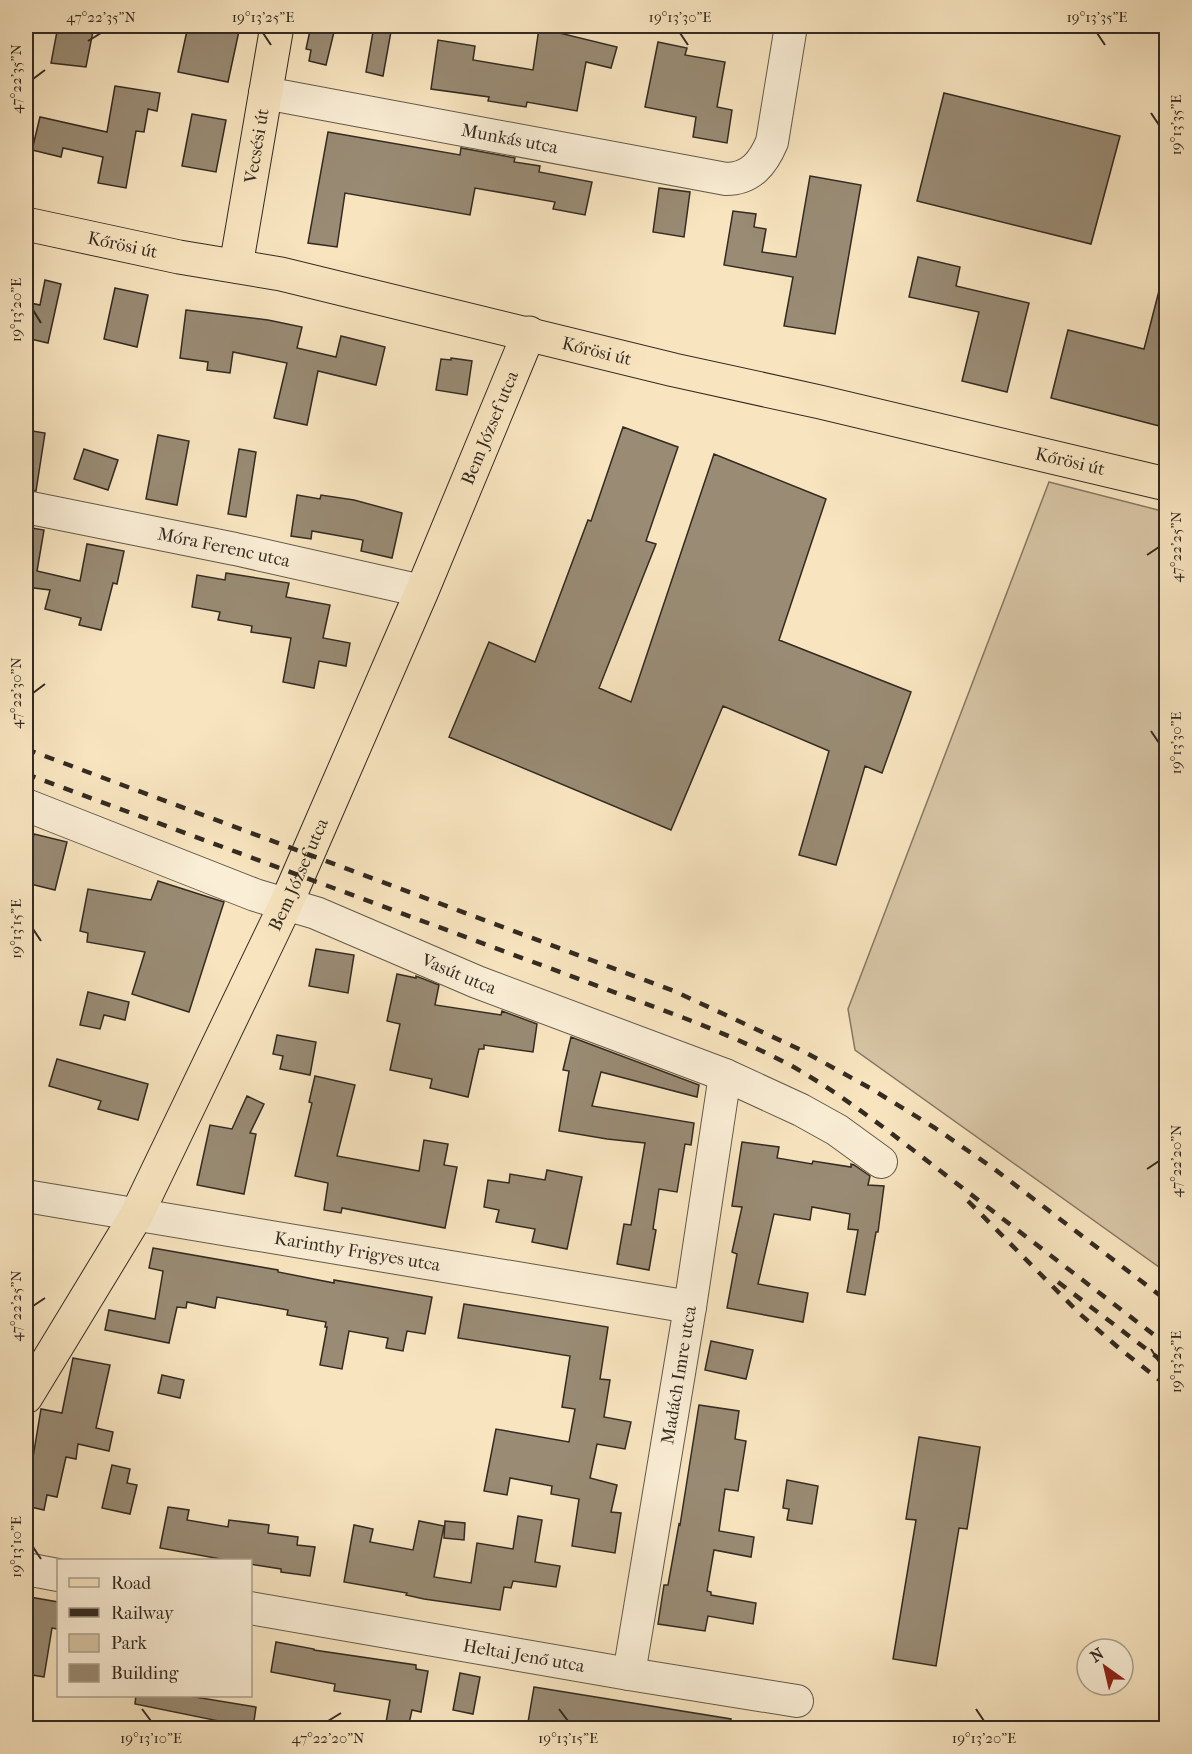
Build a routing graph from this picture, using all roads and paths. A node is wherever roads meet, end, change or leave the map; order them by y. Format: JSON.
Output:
{"nodes":[{"id":1,"x":277,"y":26,"type":"edge"},
{"id":2,"x":791,"y":26,"type":"edge"},
{"id":3,"x":265,"y":93,"type":"junction"},
{"id":4,"x":26,"y":224,"type":"edge"},
{"id":5,"x":236,"y":266,"type":"junction"},
{"id":6,"x":529,"y":333,"type":"junction"},
{"id":7,"x":1167,"y":484,"type":"edge"},
{"id":8,"x":26,"y":507,"type":"edge"},
{"id":9,"x":422,"y":591,"type":"junction"},
{"id":10,"x":26,"y":805,"type":"edge"},
{"id":11,"x":286,"y":904,"type":"junction"},
{"id":12,"x":726,"y":1075,"type":"junction"},
{"id":13,"x":881,"y":1162,"type":"dead end"},
{"id":14,"x":26,"y":1196,"type":"edge"},
{"id":15,"x":136,"y":1216,"type":"junction"},
{"id":16,"x":690,"y":1307,"type":"junction"},
{"id":17,"x":26,"y":1397,"type":"edge"},
{"id":18,"x":26,"y":1569,"type":"edge"},
{"id":19,"x":57,"y":1575,"type":"edge"},
{"id":20,"x":252,"y":1608,"type":"edge"},
{"id":21,"x":629,"y":1674,"type":"junction"},
{"id":22,"x":797,"y":1701,"type":"dead end"}],
"edges":[{"from":1,"to":3,"type":"main road","name":"Vecsési út"},
{"from":2,"to":3,"type":"street","name":"Munkás utca"},
{"from":3,"to":5,"type":"main road","name":"Vecsési út"},
{"from":4,"to":5,"type":"main road","name":"Kőrösi út"},
{"from":5,"to":6,"type":"main road","name":"Kőrösi út"},
{"from":6,"to":7,"type":"main road","name":"Kőrösi út"},
{"from":6,"to":9,"type":"main road","name":"Bem József utca"},
{"from":8,"to":9,"type":"street","name":"Móra Ferenc utca"},
{"from":9,"to":11,"type":"main road","name":"Bem József utca"},
{"from":10,"to":11,"type":"street","name":"Vasút utca"},
{"from":11,"to":12,"type":"street","name":"Vasút utca"},
{"from":11,"to":15,"type":"main road","name":"Bem József utca"},
{"from":12,"to":13,"type":"street","name":"Vasút utca"},
{"from":12,"to":16,"type":"street","name":"Madách Imre utca"},
{"from":14,"to":15,"type":"street","name":"Karinthy Frigyes utca"},
{"from":15,"to":16,"type":"street","name":"Karinthy Frigyes utca"},
{"from":15,"to":17,"type":"main road","name":"Bem József utca"},
{"from":16,"to":21,"type":"street","name":"Madách Imre utca"},
{"from":18,"to":19,"type":"street"},
{"from":20,"to":21,"type":"street","name":"Heltai Jenő utca"},
{"from":21,"to":22,"type":"street","name":"Heltai Jenő utca"}]}
